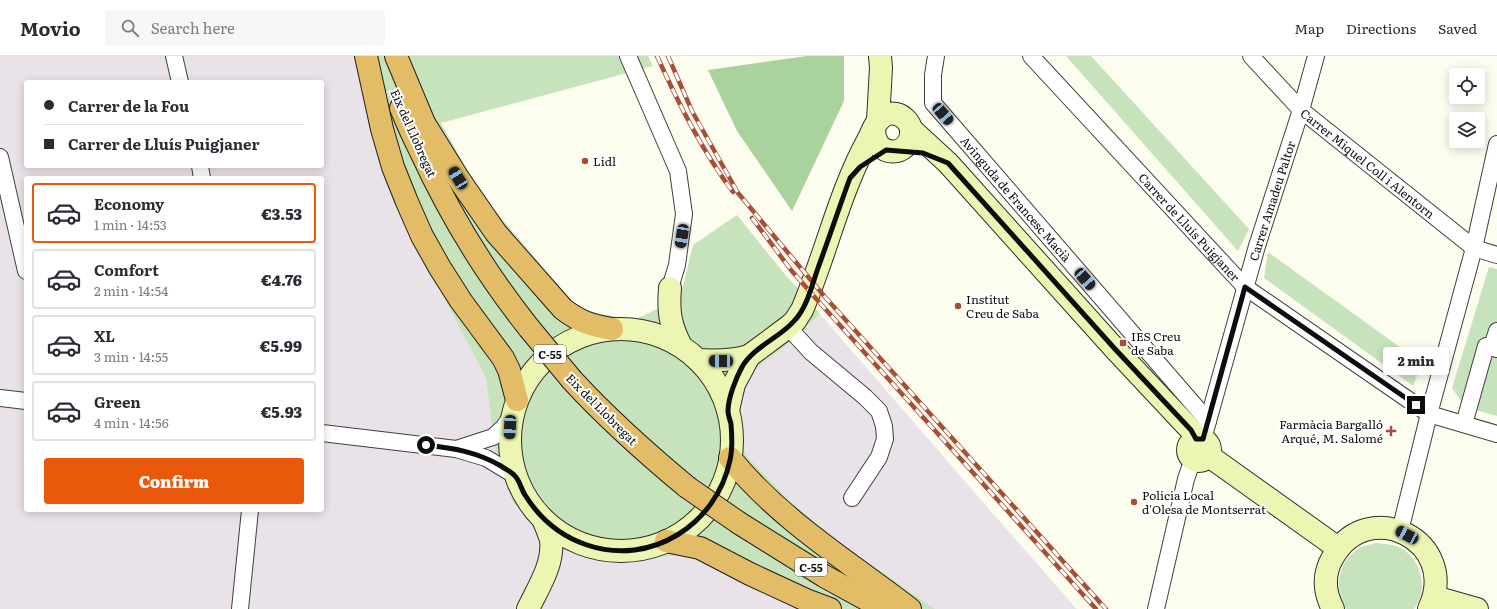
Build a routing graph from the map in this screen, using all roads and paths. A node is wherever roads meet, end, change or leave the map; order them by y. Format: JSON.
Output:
{"nodes":[{"id":1,"x":174,"y":56,"type":"edge"},
{"id":2,"x":366,"y":56,"type":"edge"},
{"id":3,"x":383,"y":56,"type":"edge"},
{"id":4,"x":396,"y":56,"type":"edge"},
{"id":5,"x":628,"y":56,"type":"edge"},
{"id":6,"x":936,"y":56,"type":"edge"},
{"id":7,"x":1031,"y":56,"type":"edge"},
{"id":8,"x":1251,"y":56,"type":"edge"},
{"id":9,"x":1316,"y":56,"type":"edge"},
{"id":10,"x":881,"y":62,"type":"edge"},
{"id":11,"x":180,"y":80,"type":"edge"},
{"id":12,"x":1301,"y":110,"type":"junction"},
{"id":13,"x":890,"y":123,"type":"junction"},
{"id":14,"x":1497,"y":144,"type":"edge"},
{"id":15,"x":892,"y":150,"type":"junction"},
{"id":16,"x":0,"y":157,"type":"edge"},
{"id":17,"x":948,"y":163,"type":"junction"},
{"id":18,"x":850,"y":178,"type":"junction"},
{"id":19,"x":1474,"y":248,"type":"junction"},
{"id":20,"x":1497,"y":255,"type":"edge"},
{"id":21,"x":24,"y":262,"type":"edge"},
{"id":22,"x":1245,"y":287,"type":"junction"},
{"id":23,"x":670,"y":288,"type":"junction"},
{"id":24,"x":788,"y":327,"type":"junction"},
{"id":25,"x":622,"y":329,"type":"junction"},
{"id":26,"x":1497,"y":331,"type":"edge"},
{"id":27,"x":681,"y":346,"type":"junction"},
{"id":28,"x":1495,"y":348,"type":"edge"},
{"id":29,"x":749,"y":356,"type":"junction"},
{"id":30,"x":698,"y":360,"type":"junction"},
{"id":31,"x":0,"y":398,"type":"edge"},
{"id":32,"x":24,"y":402,"type":"edge"},
{"id":33,"x":515,"y":407,"type":"junction"},
{"id":34,"x":728,"y":410,"type":"junction"},
{"id":35,"x":1429,"y":414,"type":"junction"},
{"id":36,"x":1464,"y":424,"type":"junction"},
{"id":37,"x":324,"y":433,"type":"edge"},
{"id":38,"x":1497,"y":434,"type":"edge"},
{"id":39,"x":1202,"y":443,"type":"junction"},
{"id":40,"x":456,"y":449,"type":"junction"},
{"id":41,"x":730,"y":458,"type":"junction"},
{"id":42,"x":516,"y":476,"type":"junction"},
{"id":43,"x":852,"y":498,"type":"dead end"},
{"id":44,"x":250,"y":512,"type":"edge"},
{"id":45,"x":543,"y":519,"type":"junction"},
{"id":46,"x":1400,"y":531,"type":"junction"},
{"id":47,"x":666,"y":541,"type":"junction"},
{"id":48,"x":588,"y":546,"type":"junction"},
{"id":49,"x":1338,"y":548,"type":"junction"},
{"id":50,"x":544,"y":575,"type":"junction"},
{"id":51,"x":1432,"y":603,"type":"edge"},
{"id":52,"x":240,"y":609,"type":"edge"},
{"id":53,"x":528,"y":609,"type":"edge"},
{"id":54,"x":830,"y":609,"type":"edge"},
{"id":55,"x":884,"y":609,"type":"edge"},
{"id":56,"x":910,"y":609,"type":"edge"},
{"id":57,"x":1156,"y":609,"type":"edge"},
{"id":58,"x":1332,"y":609,"type":"edge"},
{"id":59,"x":1477,"y":609,"type":"edge"}],
"edges":[{"from":1,"to":11,"type":"street"},
{"from":2,"to":33,"type":"highway"},
{"from":3,"to":55,"type":"highway","name":"Eix del Llobregat","number":"C-55","bridge":true},
{"from":4,"to":25,"type":"highway"},
{"from":5,"to":23,"type":"street"},
{"from":6,"to":39,"type":"street","name":"Avinguda de Francesc Macià"},
{"from":7,"to":22,"type":"street","name":"Carrer de Lluís Puigjaner"},
{"from":8,"to":12,"type":"street","name":"Carrer Miquel Coll i Alentorn"},
{"from":9,"to":12,"type":"street","name":"Carrer Amadeu Paltor"},
{"from":10,"to":13,"type":"main road"},
{"from":12,"to":19,"type":"street","name":"Carrer Miquel Coll i Alentorn"},
{"from":12,"to":22,"type":"street","name":"Carrer Amadeu Paltor"},
{"from":13,"to":15,"type":"main road"},
{"from":13,"to":15,"type":"main road"},
{"from":13,"to":17,"type":"main road","name":"Avinguda de Francesc Macià"},
{"from":13,"to":18,"type":"main road"},
{"from":14,"to":19,"type":"street"},
{"from":15,"to":17,"type":"main road","name":"Avinguda de Francesc Macià"},
{"from":15,"to":18,"type":"main road"},
{"from":16,"to":21,"type":"street"},
{"from":17,"to":39,"type":"main road","name":"Avinguda de Francesc Macià"},
{"from":18,"to":24,"type":"main road"},
{"from":19,"to":20,"type":"street","name":"Carrer Miquel Coll i Alentorn"},
{"from":19,"to":35,"type":"street"},
{"from":22,"to":35,"type":"street","name":"Carrer de Lluís Puigjaner"},
{"from":22,"to":39,"type":"street","name":"Carrer Amadeu Paltor"},
{"from":23,"to":25,"type":"main road"},
{"from":23,"to":27,"type":"main road"},
{"from":24,"to":29,"type":"main road"},
{"from":24,"to":43,"type":"street"},
{"from":25,"to":27,"type":"main road"},
{"from":25,"to":33,"type":"main road"},
{"from":26,"to":28,"type":"street"},
{"from":27,"to":30,"type":"main road"},
{"from":28,"to":36,"type":"street"},
{"from":29,"to":30,"type":"main road"},
{"from":29,"to":34,"type":"main road"},
{"from":30,"to":34,"type":"main road"},
{"from":31,"to":32,"type":"street"},
{"from":33,"to":40,"type":"street"},
{"from":33,"to":42,"type":"main road"},
{"from":34,"to":41,"type":"main road"},
{"from":35,"to":36,"type":"street","name":"Carrer de Lluís Puigjaner"},
{"from":35,"to":46,"type":"street"},
{"from":36,"to":38,"type":"street","name":"Carrer de Lluís Puigjaner"},
{"from":37,"to":40,"type":"street"},
{"from":39,"to":49,"type":"main road","name":"Avinguda de Francesc Macià"},
{"from":39,"to":57,"type":"street","name":"Carrer Amadeu Paltor"},
{"from":40,"to":42,"type":"street"},
{"from":41,"to":47,"type":"main road"},
{"from":41,"to":56,"type":"highway"},
{"from":42,"to":45,"type":"main road"},
{"from":44,"to":52,"type":"street"},
{"from":45,"to":48,"type":"main road"},
{"from":45,"to":50,"type":"main road"},
{"from":46,"to":49,"type":"main road"},
{"from":46,"to":51,"type":"main road"},
{"from":47,"to":48,"type":"main road"},
{"from":47,"to":54,"type":"highway"},
{"from":48,"to":50,"type":"main road"},
{"from":49,"to":58,"type":"main road"},
{"from":50,"to":53,"type":"main road"},
{"from":51,"to":59,"type":"main road"}]}
